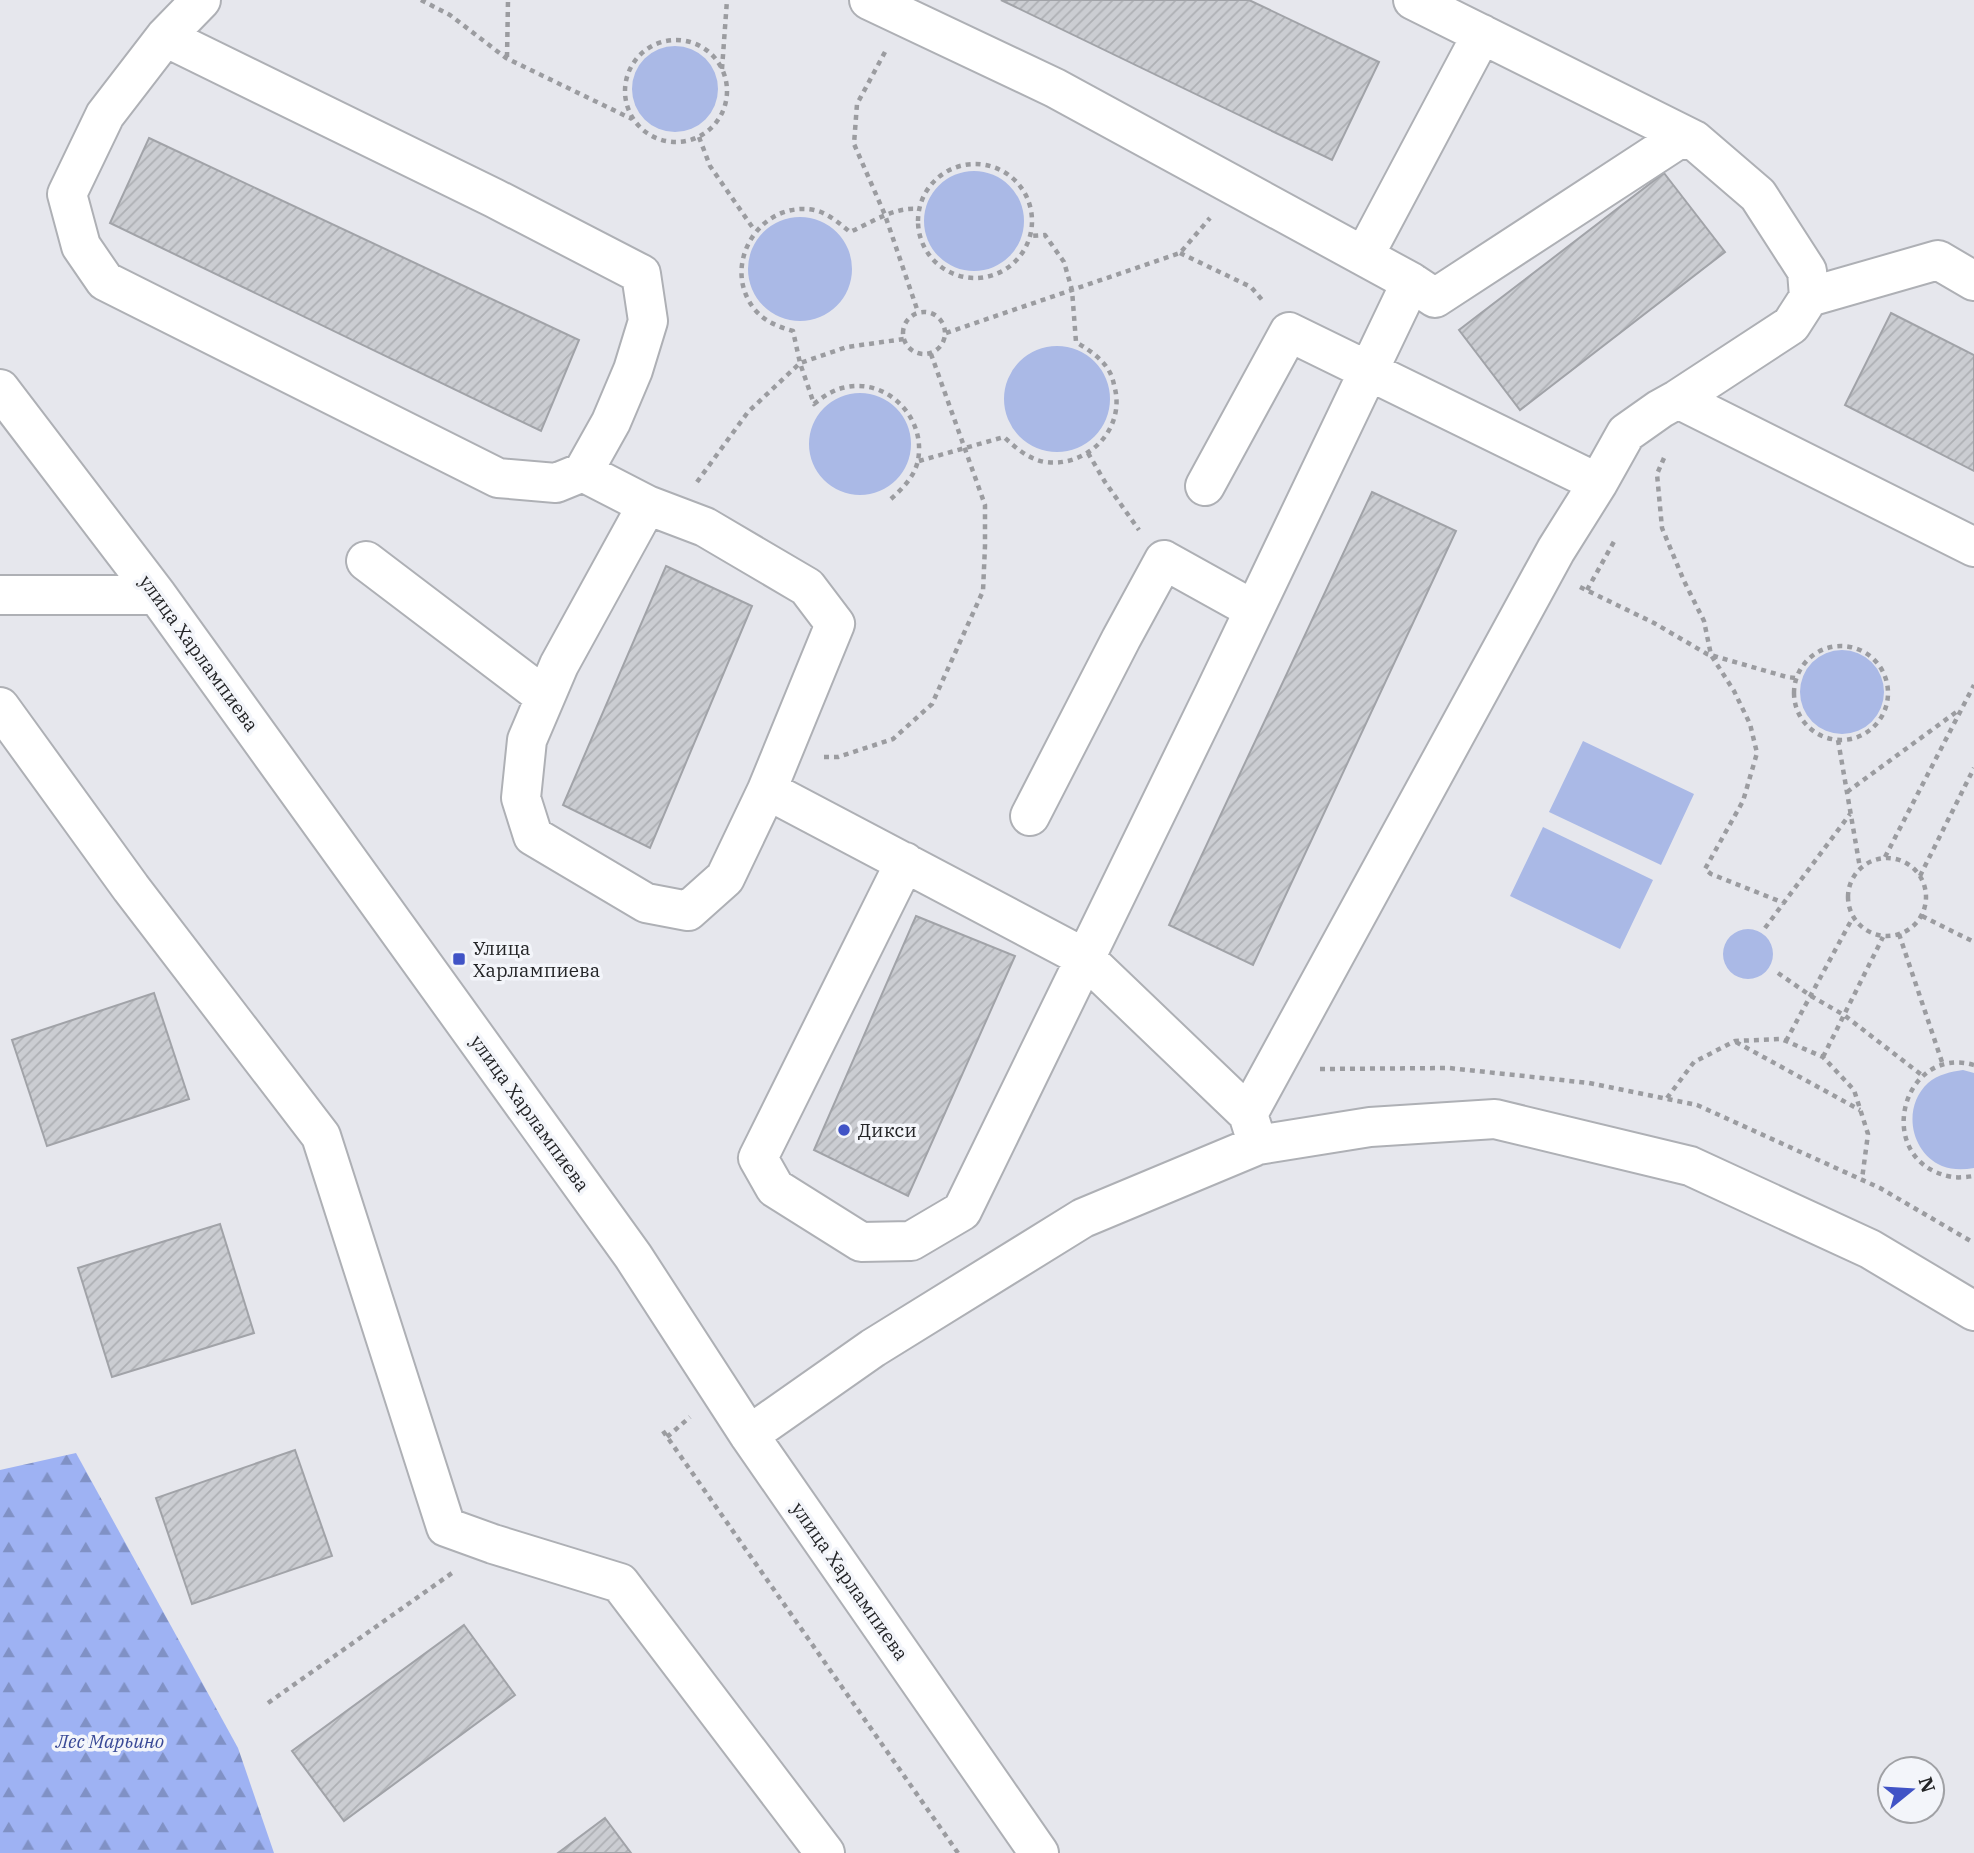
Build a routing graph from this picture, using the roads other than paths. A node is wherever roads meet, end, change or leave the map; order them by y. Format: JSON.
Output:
{"nodes":[{"id":1,"x":201,"y":0,"type":"edge"},
{"id":2,"x":869,"y":0,"type":"edge"},
{"id":3,"x":1413,"y":0,"type":"edge"},
{"id":4,"x":1482,"y":34,"type":"junction"},
{"id":5,"x":165,"y":37,"type":"junction"},
{"id":6,"x":1694,"y":139,"type":"junction"},
{"id":7,"x":1364,"y":256,"type":"junction"},
{"id":8,"x":1974,"y":281,"type":"edge"},
{"id":9,"x":1411,"y":282,"type":"junction"},
{"id":10,"x":1809,"y":297,"type":"junction"},
{"id":11,"x":1369,"y":370,"type":"junction"},
{"id":12,"x":0,"y":389,"type":"edge"},
{"id":13,"x":1691,"y":406,"type":"junction"},
{"id":14,"x":583,"y":472,"type":"junction"},
{"id":15,"x":1598,"y":483,"type":"junction"},
{"id":16,"x":1205,"y":486,"type":"dead end"},
{"id":17,"x":661,"y":511,"type":"junction"},
{"id":18,"x":1974,"y":547,"type":"edge"},
{"id":19,"x":366,"y":561,"type":"dead end"},
{"id":20,"x":0,"y":595,"type":"edge"},
{"id":21,"x":157,"y":595,"type":"junction"},
{"id":22,"x":1254,"y":610,"type":"junction"},
{"id":23,"x":545,"y":697,"type":"junction"},
{"id":24,"x":0,"y":707,"type":"edge"},
{"id":25,"x":774,"y":773,"type":"junction"},
{"id":26,"x":1030,"y":816,"type":"dead end"},
{"id":27,"x":905,"y":862,"type":"junction"},
{"id":28,"x":1085,"y":958,"type":"junction"},
{"id":29,"x":1253,"y":1130,"type":"junction"},
{"id":30,"x":1974,"y":1311,"type":"edge"},
{"id":31,"x":749,"y":1436,"type":"junction"},
{"id":32,"x":825,"y":1853,"type":"edge"},
{"id":33,"x":1039,"y":1853,"type":"edge"}],
"edges":[{"from":1,"to":5,"type":"street"},
{"from":2,"to":7,"type":"street"},
{"from":3,"to":4,"type":"street"},
{"from":4,"to":6,"type":"street"},
{"from":4,"to":7,"type":"street"},
{"from":5,"to":14,"type":"street"},
{"from":5,"to":14,"type":"street"},
{"from":6,"to":9,"type":"street"},
{"from":6,"to":10,"type":"street"},
{"from":7,"to":9,"type":"street"},
{"from":8,"to":10,"type":"street"},
{"from":9,"to":11,"type":"street"},
{"from":10,"to":13,"type":"street"},
{"from":11,"to":15,"type":"street"},
{"from":11,"to":16,"type":"street"},
{"from":11,"to":22,"type":"street"},
{"from":12,"to":21,"type":"street","name":"улица Харлампиева"},
{"from":13,"to":15,"type":"street"},
{"from":13,"to":18,"type":"street"},
{"from":14,"to":17,"type":"street"},
{"from":15,"to":29,"type":"street"},
{"from":17,"to":23,"type":"street"},
{"from":17,"to":25,"type":"street"},
{"from":19,"to":23,"type":"street"},
{"from":20,"to":21,"type":"street"},
{"from":21,"to":31,"type":"street","name":"улица Харлампиева"},
{"from":22,"to":26,"type":"street"},
{"from":22,"to":28,"type":"street"},
{"from":23,"to":25,"type":"street"},
{"from":24,"to":32,"type":"street"},
{"from":25,"to":27,"type":"street"},
{"from":27,"to":28,"type":"street"},
{"from":27,"to":28,"type":"street"},
{"from":28,"to":29,"type":"street"},
{"from":29,"to":30,"type":"street"},
{"from":29,"to":31,"type":"street"},
{"from":31,"to":33,"type":"street","name":"улица Харлампиева"}]}
